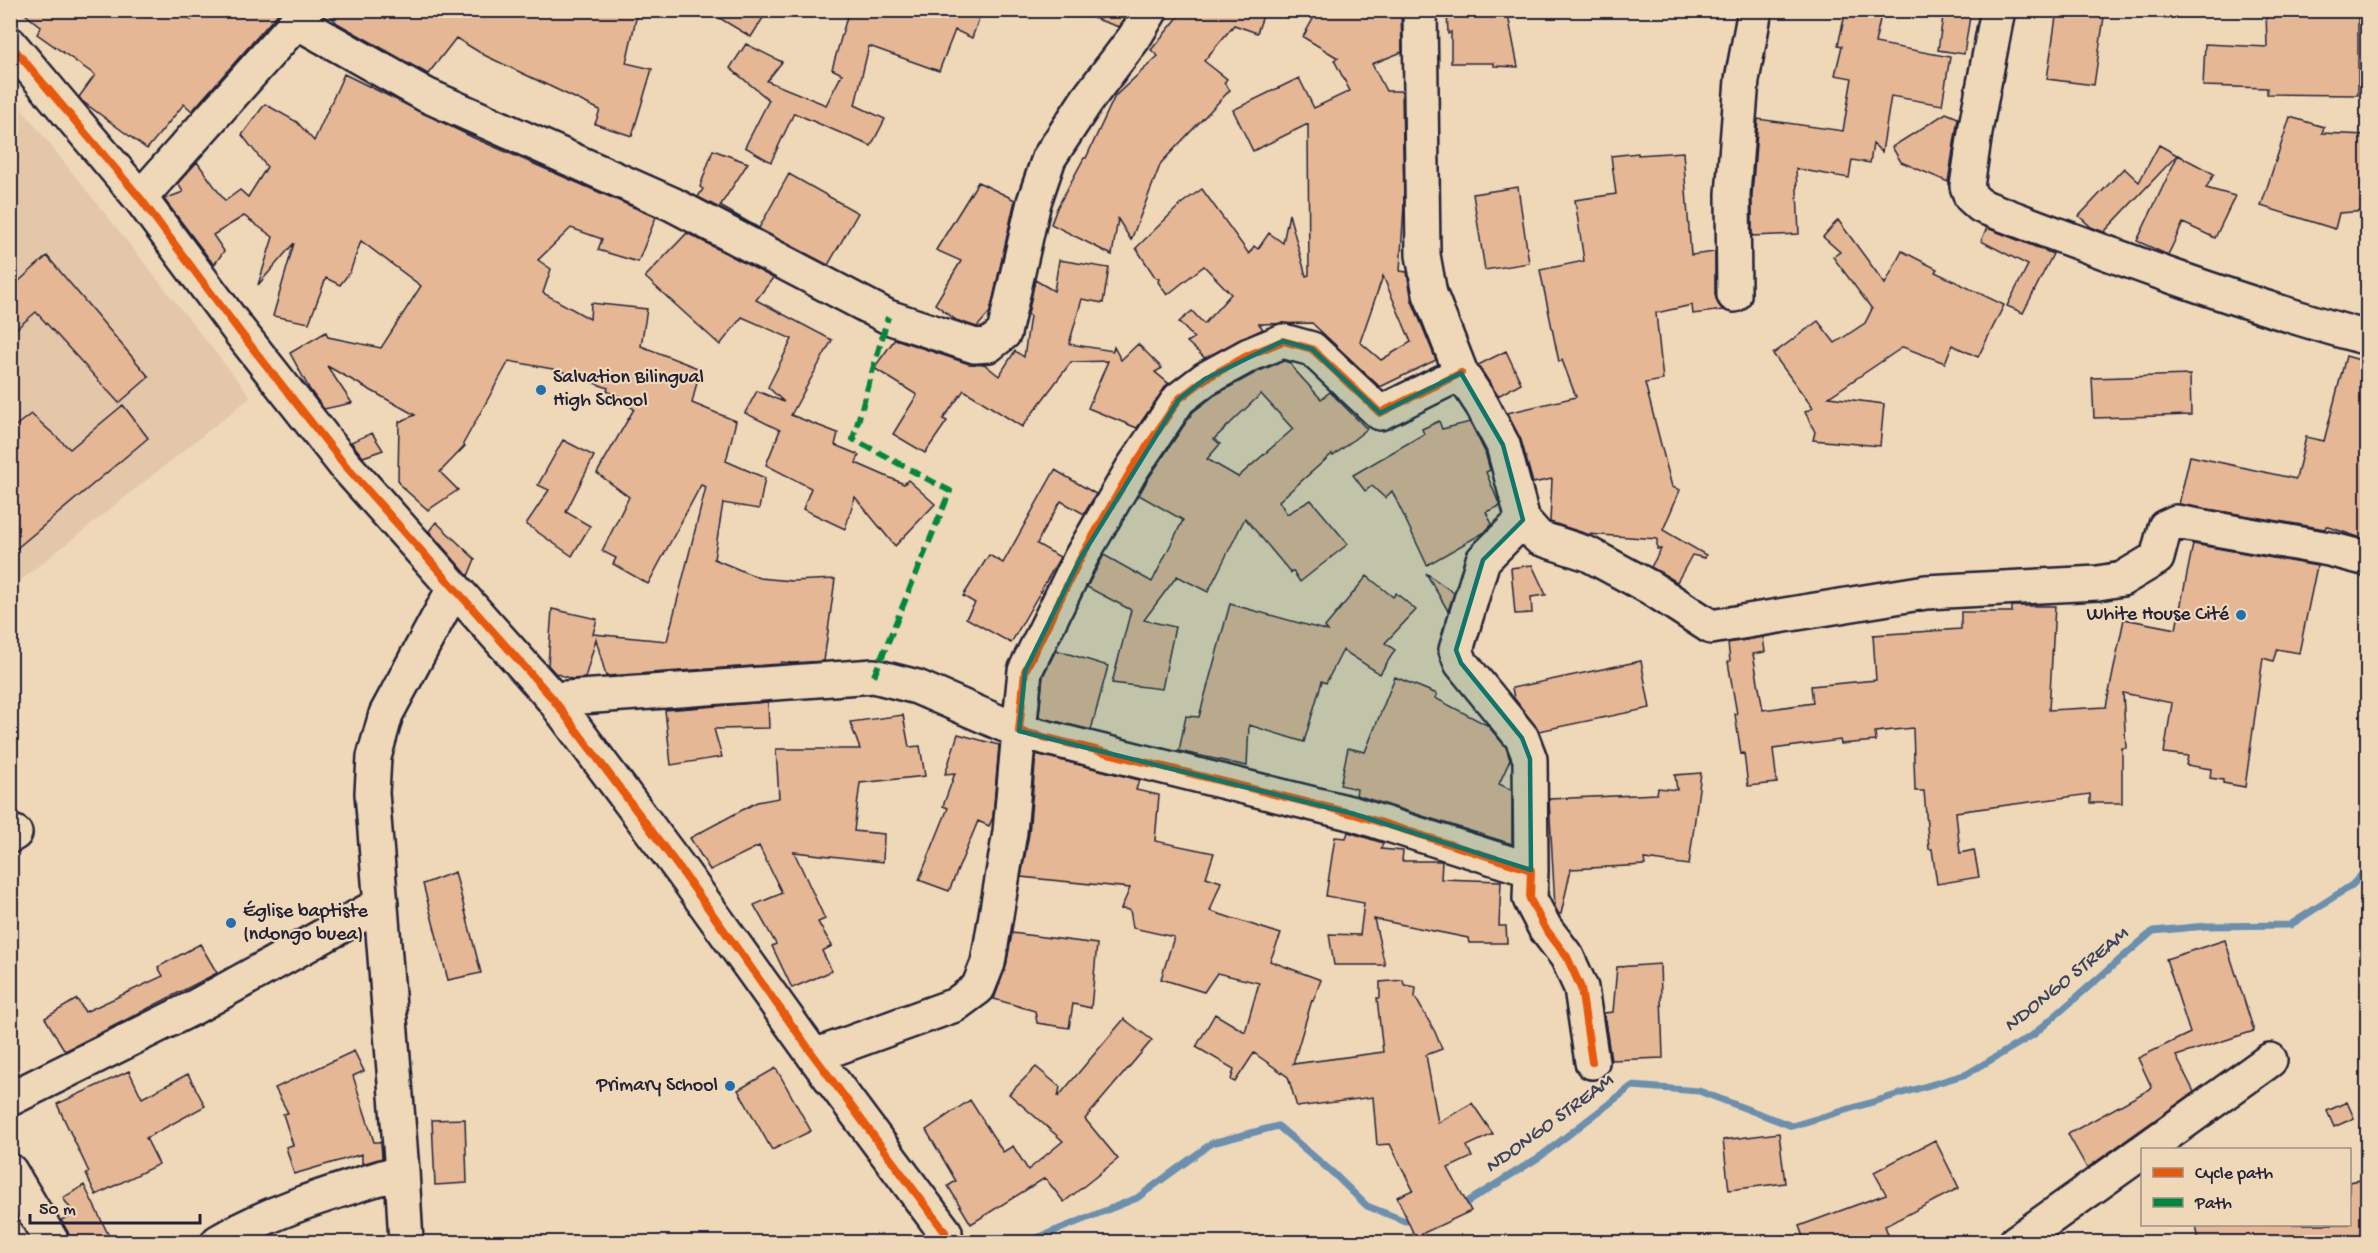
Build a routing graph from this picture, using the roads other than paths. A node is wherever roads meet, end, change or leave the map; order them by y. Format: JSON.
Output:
{"nodes":[{"id":1,"x":1151,"y":10,"type":"edge"},
{"id":2,"x":1420,"y":10,"type":"edge"},
{"id":3,"x":1755,"y":10,"type":"edge"},
{"id":4,"x":1998,"y":10,"type":"edge"},
{"id":5,"x":302,"y":16,"type":"edge"},
{"id":6,"x":10,"y":44,"type":"edge"},
{"id":7,"x":140,"y":198,"type":"junction"},
{"id":8,"x":1734,"y":295,"type":"dead end"},
{"id":9,"x":2367,"y":338,"type":"edge"},
{"id":10,"x":1461,"y":373,"type":"junction"},
{"id":11,"x":1523,"y":519,"type":"junction"},
{"id":12,"x":2367,"y":559,"type":"edge"},
{"id":13,"x":453,"y":590,"type":"junction"},
{"id":14,"x":553,"y":699,"type":"junction"},
{"id":15,"x":1019,"y":731,"type":"junction"},
{"id":16,"x":1531,"y":870,"type":"junction"},
{"id":17,"x":381,"y":904,"type":"junction"},
{"id":18,"x":814,"y":1056,"type":"junction"},
{"id":19,"x":2270,"y":1060,"type":"dead end"},
{"id":20,"x":1592,"y":1062,"type":"dead end"},
{"id":21,"x":10,"y":1099,"type":"edge"},
{"id":22,"x":2147,"y":1148,"type":"edge"},
{"id":23,"x":2141,"y":1152,"type":"edge"},
{"id":24,"x":10,"y":1171,"type":"edge"},
{"id":25,"x":402,"y":1171,"type":"junction"},
{"id":26,"x":945,"y":1232,"type":"dead end"},
{"id":27,"x":52,"y":1242,"type":"edge"},
{"id":28,"x":218,"y":1242,"type":"edge"},
{"id":29,"x":406,"y":1242,"type":"edge"},
{"id":30,"x":2016,"y":1242,"type":"edge"}],
"edges":[{"from":1,"to":5,"type":"street"},
{"from":2,"to":10,"type":"street"},
{"from":3,"to":8,"type":"street"},
{"from":4,"to":9,"type":"street"},
{"from":5,"to":7,"type":"street"},
{"from":6,"to":7,"type":"street"},
{"from":7,"to":13,"type":"street"},
{"from":10,"to":11,"type":"street"},
{"from":10,"to":15,"type":"street"},
{"from":11,"to":12,"type":"street"},
{"from":11,"to":16,"type":"street"},
{"from":13,"to":14,"type":"street"},
{"from":13,"to":17,"type":"street"},
{"from":14,"to":15,"type":"street"},
{"from":14,"to":18,"type":"street"},
{"from":15,"to":16,"type":"street"},
{"from":15,"to":18,"type":"street"},
{"from":16,"to":20,"type":"street"},
{"from":17,"to":21,"type":"street"},
{"from":17,"to":25,"type":"street"},
{"from":18,"to":26,"type":"street"},
{"from":19,"to":22,"type":"street"},
{"from":23,"to":30,"type":"street"},
{"from":24,"to":27,"type":"street"},
{"from":25,"to":28,"type":"street"},
{"from":25,"to":29,"type":"street"}]}
